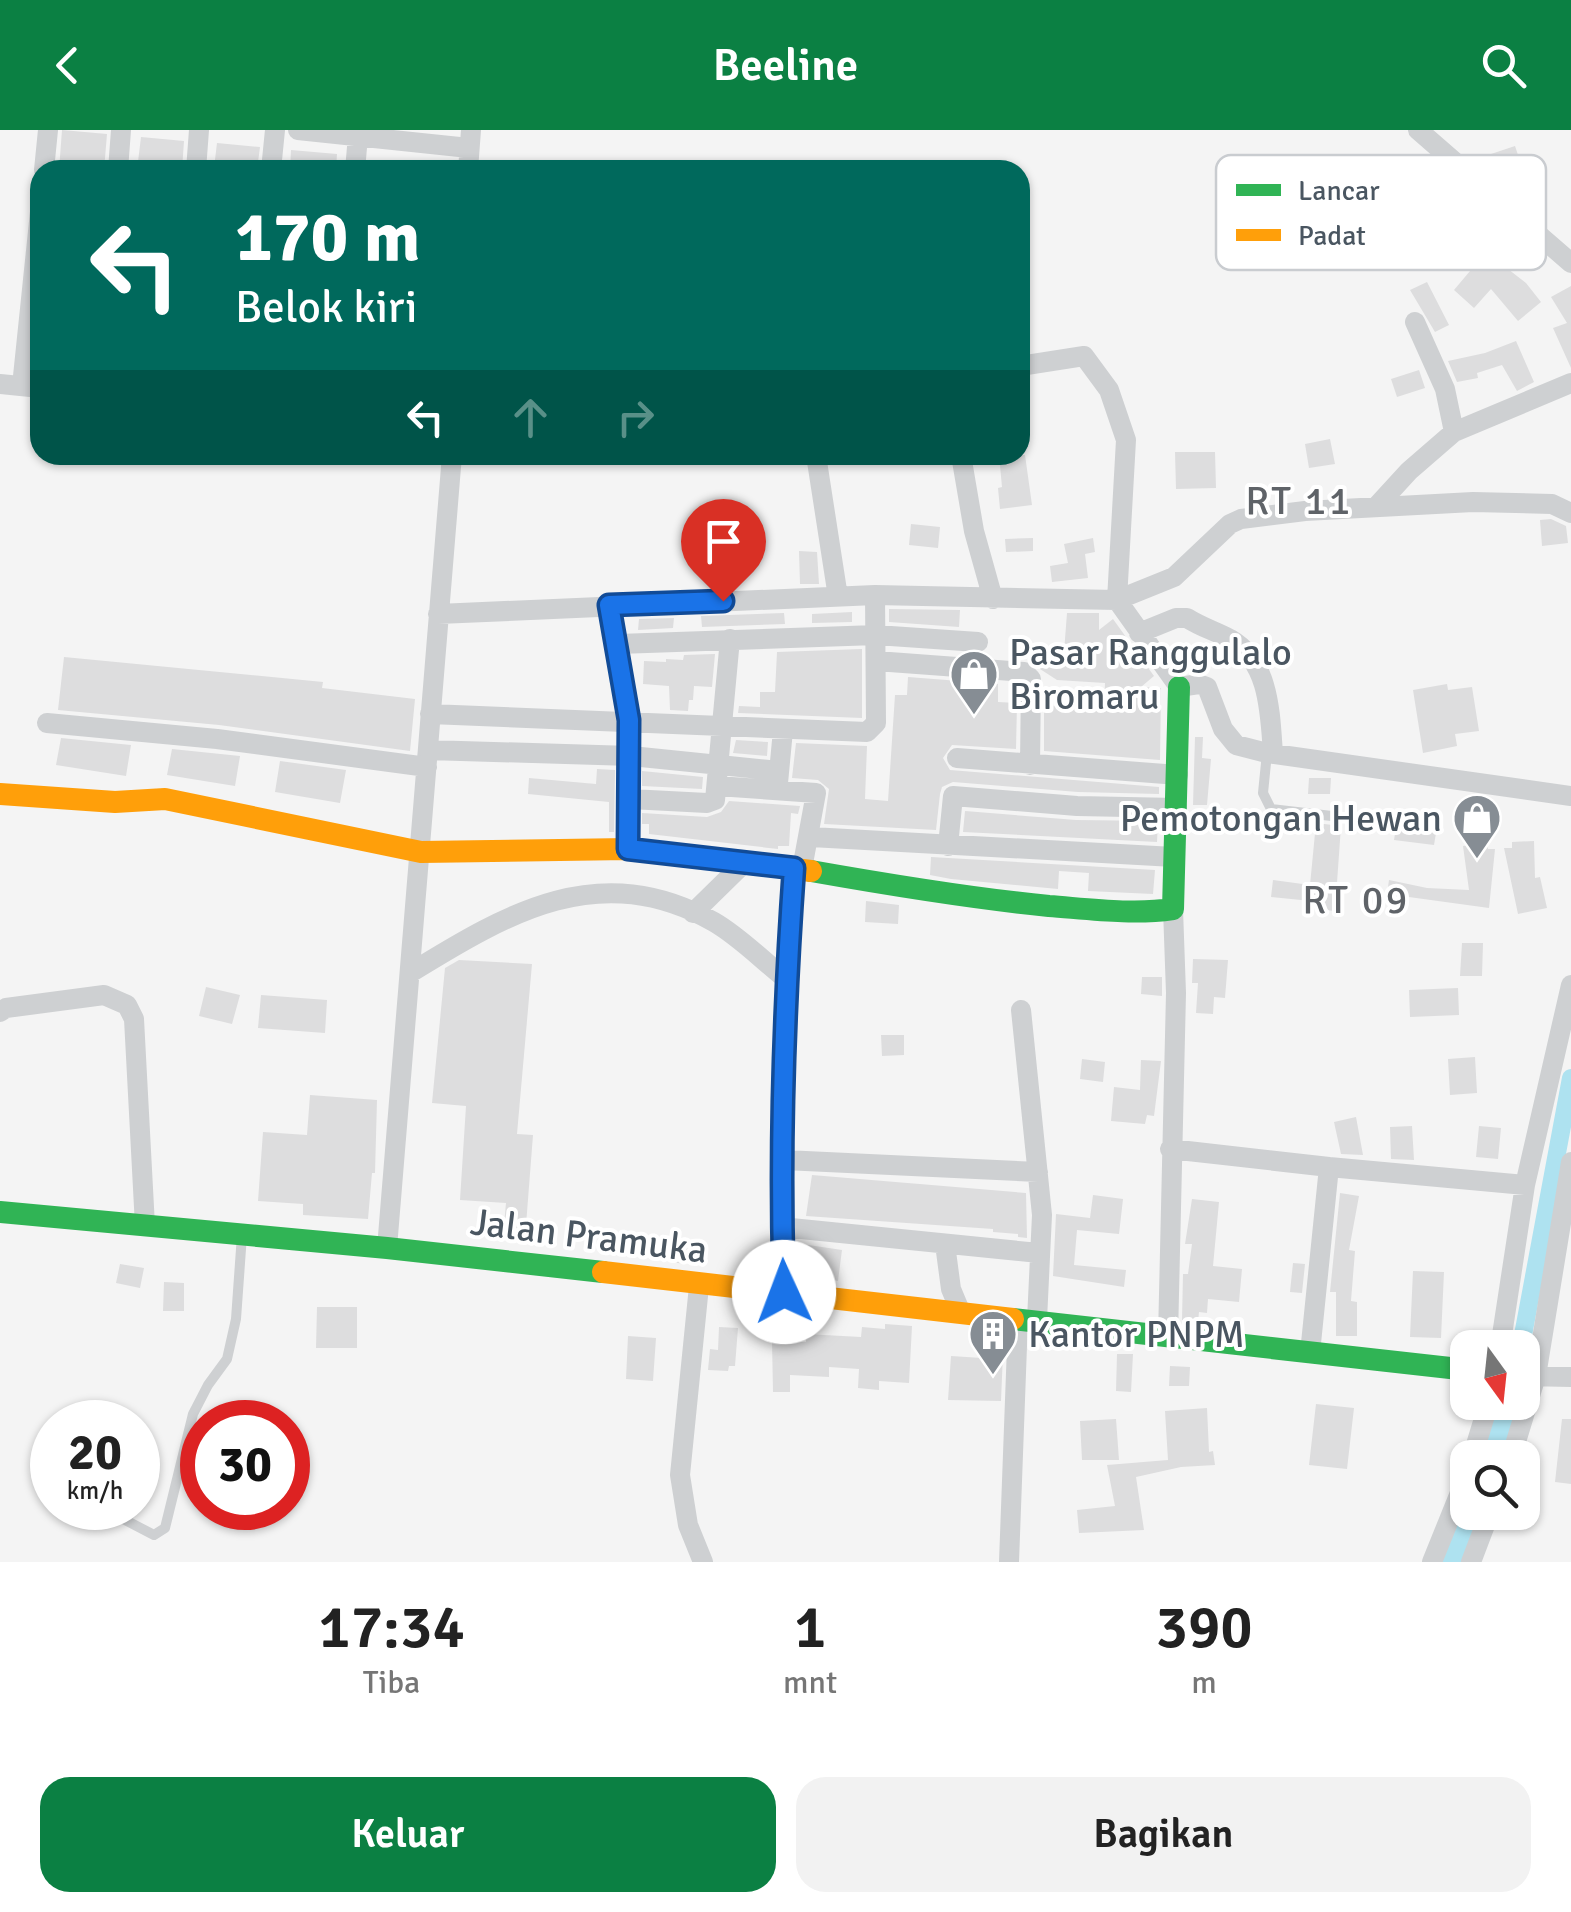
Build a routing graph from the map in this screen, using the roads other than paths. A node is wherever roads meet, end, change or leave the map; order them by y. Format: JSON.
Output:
{"nodes":[{"id":1,"x":48,"y":130,"type":"edge"},
{"id":2,"x":121,"y":130,"type":"edge"},
{"id":3,"x":199,"y":130,"type":"edge"},
{"id":4,"x":276,"y":130,"type":"edge"},
{"id":5,"x":298,"y":130,"type":"edge"},
{"id":6,"x":1418,"y":130,"type":"edge"},
{"id":7,"x":358,"y":136,"type":"junction"},
{"id":8,"x":470,"y":139,"type":"edge"},
{"id":9,"x":1447,"y":155,"type":"edge"},
{"id":10,"x":45,"y":160,"type":"edge"},
{"id":11,"x":119,"y":160,"type":"edge"},
{"id":12,"x":197,"y":160,"type":"edge"},
{"id":13,"x":273,"y":160,"type":"edge"},
{"id":14,"x":357,"y":160,"type":"edge"},
{"id":15,"x":1546,"y":241,"type":"edge"},
{"id":16,"x":1571,"y":263,"type":"edge"},
{"id":17,"x":1415,"y":322,"type":"dead end"},
{"id":18,"x":1030,"y":364,"type":"edge"},
{"id":19,"x":1571,"y":383,"type":"edge"},
{"id":20,"x":0,"y":384,"type":"edge"},
{"id":21,"x":30,"y":387,"type":"edge"},
{"id":22,"x":1454,"y":432,"type":"junction"},
{"id":23,"x":451,"y":465,"type":"edge"},
{"id":24,"x":818,"y":465,"type":"edge"},
{"id":25,"x":963,"y":465,"type":"edge"},
{"id":26,"x":1376,"y":507,"type":"junction"},
{"id":27,"x":1571,"y":513,"type":"edge"},
{"id":28,"x":875,"y":596,"type":"junction"},
{"id":29,"x":838,"y":597,"type":"junction"},
{"id":30,"x":994,"y":598,"type":"junction"},
{"id":31,"x":1117,"y":600,"type":"junction"},
{"id":32,"x":609,"y":605,"type":"junction"},
{"id":33,"x":438,"y":614,"type":"junction"},
{"id":34,"x":1140,"y":633,"type":"junction"},
{"id":35,"x":876,"y":635,"type":"junction"},
{"id":36,"x":730,"y":640,"type":"junction"},
{"id":37,"x":978,"y":642,"type":"dead end"},
{"id":38,"x":618,"y":644,"type":"junction"},
{"id":39,"x":876,"y":661,"type":"junction"},
{"id":40,"x":1179,"y":688,"type":"junction"},
{"id":41,"x":430,"y":714,"type":"junction"},
{"id":42,"x":549,"y":718,"type":"junction"},
{"id":43,"x":629,"y":720,"type":"junction"},
{"id":44,"x":47,"y":723,"type":"dead end"},
{"id":45,"x":724,"y":726,"type":"junction"},
{"id":46,"x":783,"y":730,"type":"junction"},
{"id":47,"x":547,"y":753,"type":"junction"},
{"id":48,"x":1270,"y":754,"type":"junction"},
{"id":49,"x":630,"y":756,"type":"junction"},
{"id":50,"x":427,"y":758,"type":"junction"},
{"id":51,"x":957,"y":758,"type":"dead end"},
{"id":52,"x":718,"y":763,"type":"junction"},
{"id":53,"x":1030,"y":765,"type":"junction"},
{"id":54,"x":1178,"y":775,"type":"junction"},
{"id":55,"x":778,"y":781,"type":"junction"},
{"id":56,"x":717,"y":786,"type":"junction"},
{"id":57,"x":0,"y":794,"type":"edge"},
{"id":58,"x":1571,"y":796,"type":"edge"},
{"id":59,"x":630,"y":799,"type":"junction"},
{"id":60,"x":1177,"y":808,"type":"junction"},
{"id":61,"x":1349,"y":818,"type":"dead end"},
{"id":62,"x":811,"y":837,"type":"junction"},
{"id":63,"x":948,"y":846,"type":"junction"},
{"id":64,"x":628,"y":849,"type":"junction"},
{"id":65,"x":421,"y":852,"type":"junction"},
{"id":66,"x":1174,"y":857,"type":"junction"},
{"id":67,"x":744,"y":863,"type":"junction"},
{"id":68,"x":798,"y":868,"type":"junction"},
{"id":69,"x":1173,"y":908,"type":"junction"},
{"id":70,"x":693,"y":912,"type":"junction"},
{"id":71,"x":410,"y":973,"type":"junction"},
{"id":72,"x":786,"y":979,"type":"junction"},
{"id":73,"x":1571,"y":985,"type":"edge"},
{"id":74,"x":1021,"y":1010,"type":"dead end"},
{"id":75,"x":0,"y":1012,"type":"edge"},
{"id":76,"x":1170,"y":1150,"type":"junction"},
{"id":77,"x":784,"y":1160,"type":"junction"},
{"id":78,"x":1571,"y":1162,"type":"edge"},
{"id":79,"x":1329,"y":1167,"type":"junction"},
{"id":80,"x":1038,"y":1172,"type":"junction"},
{"id":81,"x":1525,"y":1185,"type":"junction"},
{"id":82,"x":0,"y":1212,"type":"edge"},
{"id":83,"x":146,"y":1226,"type":"junction"},
{"id":84,"x":782,"y":1227,"type":"junction"},
{"id":85,"x":242,"y":1234,"type":"junction"},
{"id":86,"x":946,"y":1244,"type":"junction"},
{"id":87,"x":387,"y":1248,"type":"junction"},
{"id":88,"x":1039,"y":1253,"type":"junction"},
{"id":89,"x":699,"y":1286,"type":"junction"},
{"id":90,"x":784,"y":1292,"type":"junction"},
{"id":91,"x":962,"y":1313,"type":"junction"},
{"id":92,"x":1028,"y":1320,"type":"junction"},
{"id":93,"x":1503,"y":1330,"type":"edge"},
{"id":94,"x":1538,"y":1330,"type":"edge"},
{"id":95,"x":1168,"y":1337,"type":"junction"},
{"id":96,"x":1310,"y":1353,"type":"junction"},
{"id":97,"x":1450,"y":1368,"type":"edge"},
{"id":98,"x":1540,"y":1376,"type":"edge"},
{"id":99,"x":1571,"y":1377,"type":"edge"},
{"id":100,"x":1450,"y":1517,"type":"edge"},
{"id":101,"x":144,"y":1530,"type":"edge"},
{"id":102,"x":1483,"y":1530,"type":"edge"},
{"id":103,"x":703,"y":1562,"type":"edge"},
{"id":104,"x":1009,"y":1562,"type":"edge"},
{"id":105,"x":1432,"y":1562,"type":"edge"},
{"id":106,"x":1471,"y":1562,"type":"edge"}],
"edges":[{"from":1,"to":10,"type":"street"},
{"from":2,"to":11,"type":"street"},
{"from":3,"to":12,"type":"street"},
{"from":4,"to":13,"type":"street"},
{"from":5,"to":7,"type":"street"},
{"from":6,"to":9,"type":"street"},
{"from":7,"to":8,"type":"street"},
{"from":7,"to":14,"type":"street"},
{"from":15,"to":16,"type":"street"},
{"from":17,"to":22,"type":"street"},
{"from":18,"to":31,"type":"street"},
{"from":19,"to":22,"type":"street"},
{"from":20,"to":21,"type":"street"},
{"from":22,"to":26,"type":"street"},
{"from":23,"to":33,"type":"street"},
{"from":24,"to":29,"type":"street"},
{"from":25,"to":30,"type":"street"},
{"from":26,"to":27,"type":"street"},
{"from":26,"to":31,"type":"street"},
{"from":28,"to":29,"type":"street"},
{"from":28,"to":30,"type":"street"},
{"from":28,"to":35,"type":"street"},
{"from":29,"to":32,"type":"street"},
{"from":30,"to":31,"type":"street"},
{"from":31,"to":34,"type":"street"},
{"from":32,"to":33,"type":"street"},
{"from":32,"to":38,"type":"street"},
{"from":33,"to":41,"type":"street"},
{"from":34,"to":40,"type":"street"},
{"from":34,"to":48,"type":"street"},
{"from":35,"to":36,"type":"street"},
{"from":35,"to":37,"type":"street"},
{"from":35,"to":39,"type":"street"},
{"from":36,"to":38,"type":"street"},
{"from":36,"to":45,"type":"street"},
{"from":38,"to":43,"type":"street"},
{"from":39,"to":46,"type":"street"},
{"from":39,"to":53,"type":"street"},
{"from":40,"to":48,"type":"street"},
{"from":40,"to":54,"type":"street"},
{"from":41,"to":42,"type":"street"},
{"from":41,"to":50,"type":"street"},
{"from":42,"to":43,"type":"street"},
{"from":42,"to":47,"type":"street"},
{"from":43,"to":45,"type":"street"},
{"from":43,"to":49,"type":"street"},
{"from":44,"to":50,"type":"street"},
{"from":45,"to":46,"type":"street"},
{"from":45,"to":52,"type":"street"},
{"from":46,"to":55,"type":"street"},
{"from":47,"to":49,"type":"street"},
{"from":47,"to":50,"type":"street"},
{"from":48,"to":58,"type":"street"},
{"from":48,"to":61,"type":"lane"},
{"from":49,"to":52,"type":"street"},
{"from":49,"to":59,"type":"street"},
{"from":50,"to":65,"type":"street"},
{"from":51,"to":53,"type":"street"},
{"from":52,"to":55,"type":"street"},
{"from":52,"to":56,"type":"street"},
{"from":53,"to":54,"type":"street"},
{"from":54,"to":60,"type":"street"},
{"from":55,"to":56,"type":"street"},
{"from":55,"to":62,"type":"street"},
{"from":56,"to":59,"type":"street"},
{"from":57,"to":65,"type":"street"},
{"from":59,"to":64,"type":"street"},
{"from":60,"to":63,"type":"street"},
{"from":60,"to":66,"type":"street"},
{"from":62,"to":63,"type":"street"},
{"from":62,"to":68,"type":"street"},
{"from":63,"to":66,"type":"street"},
{"from":64,"to":65,"type":"street"},
{"from":64,"to":67,"type":"street"},
{"from":65,"to":71,"type":"street"},
{"from":66,"to":69,"type":"street"},
{"from":67,"to":68,"type":"street"},
{"from":67,"to":70,"type":"street"},
{"from":68,"to":69,"type":"street"},
{"from":68,"to":72,"type":"street"},
{"from":69,"to":76,"type":"street"},
{"from":70,"to":71,"type":"street"},
{"from":70,"to":72,"type":"street"},
{"from":71,"to":87,"type":"street"},
{"from":72,"to":77,"type":"street"},
{"from":73,"to":81,"type":"street"},
{"from":74,"to":80,"type":"street"},
{"from":75,"to":83,"type":"street"},
{"from":76,"to":79,"type":"street"},
{"from":76,"to":95,"type":"street"},
{"from":77,"to":80,"type":"street"},
{"from":77,"to":84,"type":"street"},
{"from":78,"to":94,"type":"street"},
{"from":79,"to":81,"type":"street"},
{"from":79,"to":96,"type":"street"},
{"from":80,"to":88,"type":"street"},
{"from":81,"to":93,"type":"street"},
{"from":82,"to":83,"type":"street","name":"Jalan Pramuka"},
{"from":83,"to":85,"type":"street","name":"Jalan Pramuka"},
{"from":84,"to":86,"type":"street"},
{"from":84,"to":90,"type":"street"},
{"from":85,"to":87,"type":"street","name":"Jalan Pramuka"},
{"from":85,"to":101,"type":"lane"},
{"from":86,"to":88,"type":"street"},
{"from":86,"to":91,"type":"street"},
{"from":87,"to":89,"type":"street","name":"Jalan Pramuka"},
{"from":88,"to":92,"type":"street"},
{"from":89,"to":90,"type":"street","name":"Jalan Pramuka"},
{"from":89,"to":103,"type":"street"},
{"from":90,"to":91,"type":"street","name":"Jalan Pramuka"},
{"from":91,"to":92,"type":"street","name":"Jalan Pramuka"},
{"from":92,"to":95,"type":"street","name":"Jalan Pramuka"},
{"from":92,"to":104,"type":"street"},
{"from":95,"to":96,"type":"street","name":"Jalan Pramuka"},
{"from":96,"to":97,"type":"street","name":"Jalan Pramuka"},
{"from":98,"to":99,"type":"street"},
{"from":100,"to":105,"type":"street"},
{"from":102,"to":106,"type":"street"}]}
